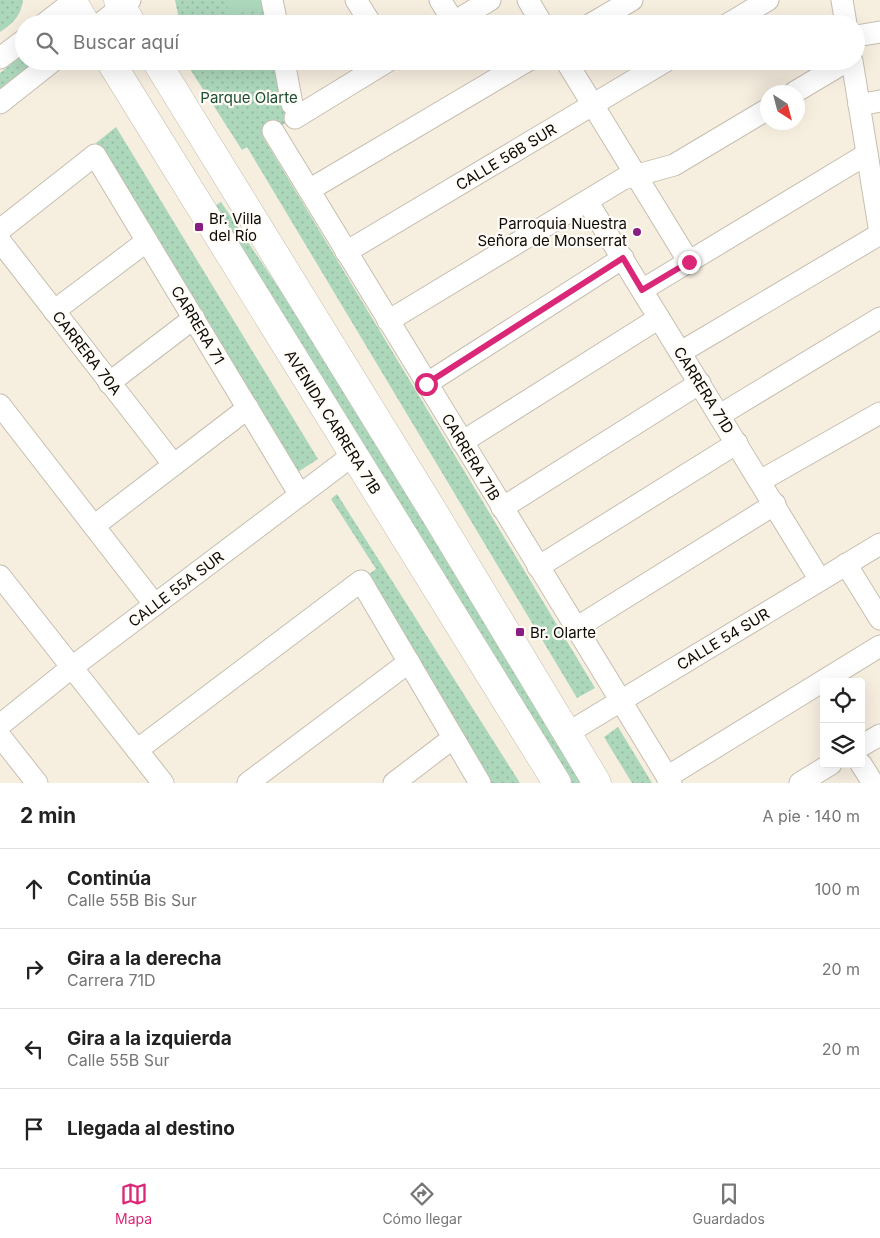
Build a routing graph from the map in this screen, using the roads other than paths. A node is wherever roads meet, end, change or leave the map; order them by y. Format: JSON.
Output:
{"nodes":[{"id":1,"x":272,"y":0,"type":"edge"},
{"id":2,"x":356,"y":0,"type":"edge"},
{"id":3,"x":440,"y":0,"type":"edge"},
{"id":4,"x":490,"y":0,"type":"edge"},
{"id":5,"x":528,"y":0,"type":"edge"},
{"id":6,"x":632,"y":0,"type":"edge"},
{"id":7,"x":768,"y":0,"type":"edge"},
{"id":8,"x":842,"y":0,"type":"edge"},
{"id":9,"x":76,"y":6,"type":"edge"},
{"id":10,"x":125,"y":8,"type":"edge"},
{"id":11,"x":60,"y":15,"type":"edge"},
{"id":12,"x":114,"y":15,"type":"edge"},
{"id":13,"x":275,"y":15,"type":"edge"},
{"id":14,"x":365,"y":15,"type":"edge"},
{"id":15,"x":448,"y":15,"type":"edge"},
{"id":16,"x":465,"y":15,"type":"edge"},
{"id":17,"x":537,"y":15,"type":"edge"},
{"id":18,"x":606,"y":15,"type":"edge"},
{"id":19,"x":743,"y":15,"type":"edge"},
{"id":20,"x":844,"y":15,"type":"edge"},
{"id":21,"x":880,"y":32,"type":"edge"},
{"id":22,"x":865,"y":34,"type":"edge"},
{"id":23,"x":15,"y":47,"type":"edge"},
{"id":24,"x":0,"y":58,"type":"edge"},
{"id":25,"x":42,"y":70,"type":"edge"},
{"id":26,"x":116,"y":70,"type":"edge"},
{"id":27,"x":162,"y":70,"type":"edge"},
{"id":28,"x":286,"y":70,"type":"edge"},
{"id":29,"x":371,"y":70,"type":"edge"},
{"id":30,"x":512,"y":70,"type":"edge"},
{"id":31,"x":572,"y":70,"type":"edge"},
{"id":32,"x":651,"y":70,"type":"edge"},
{"id":33,"x":833,"y":70,"type":"edge"},
{"id":34,"x":853,"y":70,"type":"edge"},
{"id":35,"x":805,"y":86,"type":"edge"},
{"id":36,"x":880,"y":101,"type":"edge"},
{"id":37,"x":0,"y":103,"type":"edge"},
{"id":38,"x":593,"y":105,"type":"junction"},
{"id":39,"x":859,"y":105,"type":"junction"},
{"id":40,"x":760,"y":114,"type":"edge"},
{"id":41,"x":273,"y":131,"type":"dead end"},
{"id":42,"x":872,"y":165,"type":"edge"},
{"id":43,"x":635,"y":174,"type":"junction"},
{"id":44,"x":308,"y":190,"type":"junction"},
{"id":45,"x":587,"y":201,"type":"junction"},
{"id":46,"x":0,"y":230,"type":"edge"},
{"id":47,"x":880,"y":233,"type":"edge"},
{"id":48,"x":0,"y":241,"type":"edge"},
{"id":49,"x":147,"y":241,"type":"junction"},
{"id":50,"x":346,"y":252,"type":"junction"},
{"id":51,"x":623,"y":258,"type":"junction"},
{"id":52,"x":689,"y":262,"type":"junction"},
{"id":53,"x":642,"y":290,"type":"junction"},
{"id":54,"x":54,"y":311,"type":"junction"},
{"id":55,"x":194,"y":318,"type":"junction"},
{"id":56,"x":659,"y":318,"type":"junction"},
{"id":57,"x":880,"y":318,"type":"edge"},
{"id":58,"x":388,"y":321,"type":"junction"},
{"id":59,"x":681,"y":352,"type":"junction"},
{"id":60,"x":109,"y":382,"type":"junction"},
{"id":61,"x":700,"y":383,"type":"junction"},
{"id":62,"x":426,"y":384,"type":"junction"},
{"id":63,"x":248,"y":408,"type":"junction"},
{"id":64,"x":880,"y":413,"type":"edge"},
{"id":65,"x":3,"y":414,"type":"edge"},
{"id":66,"x":720,"y":415,"type":"junction"},
{"id":67,"x":462,"y":442,"type":"junction"},
{"id":68,"x":737,"y":443,"type":"junction"},
{"id":69,"x":353,"y":456,"type":"junction"},
{"id":70,"x":174,"y":465,"type":"junction"},
{"id":71,"x":760,"y":481,"type":"junction"},
{"id":72,"x":300,"y":495,"type":"junction"},
{"id":73,"x":774,"y":504,"type":"junction"},
{"id":74,"x":502,"y":508,"type":"junction"},
{"id":75,"x":94,"y":526,"type":"junction"},
{"id":76,"x":880,"y":544,"type":"edge"},
{"id":77,"x":846,"y":564,"type":"junction"},
{"id":78,"x":538,"y":567,"type":"junction"},
{"id":79,"x":0,"y":576,"type":"edge"},
{"id":80,"x":820,"y":580,"type":"junction"},
{"id":81,"x":155,"y":605,"type":"junction"},
{"id":82,"x":880,"y":619,"type":"edge"},
{"id":83,"x":576,"y":628,"type":"junction"},
{"id":84,"x":880,"y":646,"type":"edge"},
{"id":85,"x":409,"y":662,"type":"junction"},
{"id":86,"x":71,"y":668,"type":"junction"},
{"id":87,"x":620,"y":701,"type":"junction"},
{"id":88,"x":0,"y":725,"type":"edge"},
{"id":89,"x":566,"y":734,"type":"junction"},
{"id":90,"x":880,"y":735,"type":"edge"},
{"id":91,"x":0,"y":736,"type":"edge"},
{"id":92,"x":453,"y":738,"type":"junction"},
{"id":93,"x":865,"y":744,"type":"edge"},
{"id":94,"x":137,"y":750,"type":"junction"},
{"id":95,"x":824,"y":768,"type":"edge"},
{"id":96,"x":864,"y":768,"type":"edge"},
{"id":97,"x":669,"y":780,"type":"edge"},
{"id":98,"x":37,"y":783,"type":"edge"},
{"id":99,"x":163,"y":783,"type":"edge"},
{"id":100,"x":248,"y":783,"type":"edge"},
{"id":101,"x":394,"y":783,"type":"edge"},
{"id":102,"x":480,"y":783,"type":"edge"},
{"id":103,"x":557,"y":783,"type":"edge"},
{"id":104,"x":596,"y":783,"type":"edge"},
{"id":105,"x":800,"y":783,"type":"edge"},
{"id":106,"x":873,"y":783,"type":"edge"}],
"edges":[{"from":1,"to":13,"type":"street"},
{"from":2,"to":14,"type":"street"},
{"from":3,"to":15,"type":"street"},
{"from":4,"to":16,"type":"street"},
{"from":5,"to":17,"type":"street"},
{"from":6,"to":18,"type":"street"},
{"from":7,"to":19,"type":"street"},
{"from":8,"to":20,"type":"street"},
{"from":9,"to":11,"type":"street"},
{"from":10,"to":12,"type":"street"},
{"from":21,"to":22,"type":"street"},
{"from":23,"to":24,"type":"street"},
{"from":25,"to":37,"type":"street"},
{"from":26,"to":69,"type":"main road","name":"AVENIDA CARRERA 71B"},
{"from":27,"to":89,"type":"main road"},
{"from":28,"to":29,"type":"street"},
{"from":30,"to":44,"type":"street"},
{"from":31,"to":38,"type":"street"},
{"from":32,"to":38,"type":"street","name":"CALLE 56B SUR"},
{"from":33,"to":35,"type":"street"},
{"from":34,"to":39,"type":"street"},
{"from":36,"to":39,"type":"street"},
{"from":38,"to":43,"type":"street"},
{"from":38,"to":50,"type":"street","name":"CALLE 56B SUR"},
{"from":39,"to":42,"type":"street"},
{"from":40,"to":43,"type":"street"},
{"from":41,"to":44,"type":"street","name":"CARRERA 71B"},
{"from":42,"to":47,"type":"street"},
{"from":42,"to":52,"type":"street"},
{"from":43,"to":45,"type":"street"},
{"from":43,"to":52,"type":"street"},
{"from":44,"to":50,"type":"street","name":"CARRERA 71B"},
{"from":45,"to":51,"type":"street","name":"CARRERA 71D"},
{"from":45,"to":58,"type":"street"},
{"from":46,"to":49,"type":"street","name":"CARRERA 71"},
{"from":47,"to":59,"type":"street"},
{"from":48,"to":54,"type":"street","name":"CARRERA 70A"},
{"from":49,"to":54,"type":"street"},
{"from":49,"to":55,"type":"street","name":"CARRERA 71"},
{"from":50,"to":58,"type":"street","name":"CARRERA 71B"},
{"from":51,"to":53,"type":"street","name":"CARRERA 71D"},
{"from":51,"to":62,"type":"street"},
{"from":52,"to":53,"type":"street"},
{"from":53,"to":56,"type":"street","name":"CARRERA 71D"},
{"from":54,"to":60,"type":"street","name":"CARRERA 70A"},
{"from":55,"to":60,"type":"street"},
{"from":55,"to":63,"type":"street","name":"CARRERA 71"},
{"from":56,"to":59,"type":"street","name":"CARRERA 71D"},
{"from":56,"to":67,"type":"street"},
{"from":57,"to":66,"type":"street"},
{"from":58,"to":62,"type":"street","name":"CARRERA 71B"},
{"from":59,"to":61,"type":"street","name":"CARRERA 71D"},
{"from":60,"to":70,"type":"street","name":"CARRERA 70A"},
{"from":61,"to":66,"type":"street","name":"CARRERA 71D"},
{"from":61,"to":74,"type":"street"},
{"from":62,"to":67,"type":"street","name":"CARRERA 71B"},
{"from":63,"to":70,"type":"street"},
{"from":63,"to":72,"type":"street","name":"CARRERA 71"},
{"from":64,"to":71,"type":"street"},
{"from":65,"to":75,"type":"street"},
{"from":66,"to":68,"type":"street","name":"CARRERA 71D"},
{"from":67,"to":74,"type":"street","name":"CARRERA 71B"},
{"from":68,"to":71,"type":"street","name":"CARRERA 71D"},
{"from":68,"to":78,"type":"street"},
{"from":69,"to":72,"type":"street","name":"CALLE 55A SUR"},
{"from":69,"to":103,"type":"main road","name":"AVENIDA CARRERA 71B"},
{"from":70,"to":75,"type":"street"},
{"from":71,"to":73,"type":"street","name":"CARRERA 71D"},
{"from":72,"to":81,"type":"street","name":"CALLE 55A SUR"},
{"from":73,"to":80,"type":"street","name":"CARRERA 71D"},
{"from":73,"to":83,"type":"street"},
{"from":74,"to":78,"type":"street","name":"CARRERA 71B"},
{"from":75,"to":81,"type":"street"},
{"from":76,"to":77,"type":"street","name":"CALLE 54 SUR"},
{"from":77,"to":80,"type":"street","name":"CALLE 54 SUR"},
{"from":77,"to":82,"type":"street"},
{"from":78,"to":83,"type":"street","name":"CARRERA 71B"},
{"from":79,"to":86,"type":"street"},
{"from":80,"to":87,"type":"street","name":"CALLE 54 SUR"},
{"from":81,"to":86,"type":"street","name":"CALLE 55A SUR"},
{"from":83,"to":87,"type":"street","name":"CARRERA 71B"},
{"from":84,"to":97,"type":"street"},
{"from":85,"to":92,"type":"street"},
{"from":85,"to":94,"type":"street"},
{"from":85,"to":100,"type":"street"},
{"from":86,"to":88,"type":"street","name":"CALLE 55A SUR"},
{"from":86,"to":94,"type":"street"},
{"from":87,"to":89,"type":"street","name":"CALLE 54 SUR"},
{"from":87,"to":97,"type":"street","name":"CARRERA 71B"},
{"from":89,"to":104,"type":"main road"},
{"from":90,"to":93,"type":"street"},
{"from":91,"to":98,"type":"street"},
{"from":92,"to":101,"type":"street"},
{"from":92,"to":102,"type":"street"},
{"from":94,"to":99,"type":"street"},
{"from":95,"to":105,"type":"street"},
{"from":96,"to":106,"type":"street"}]}
